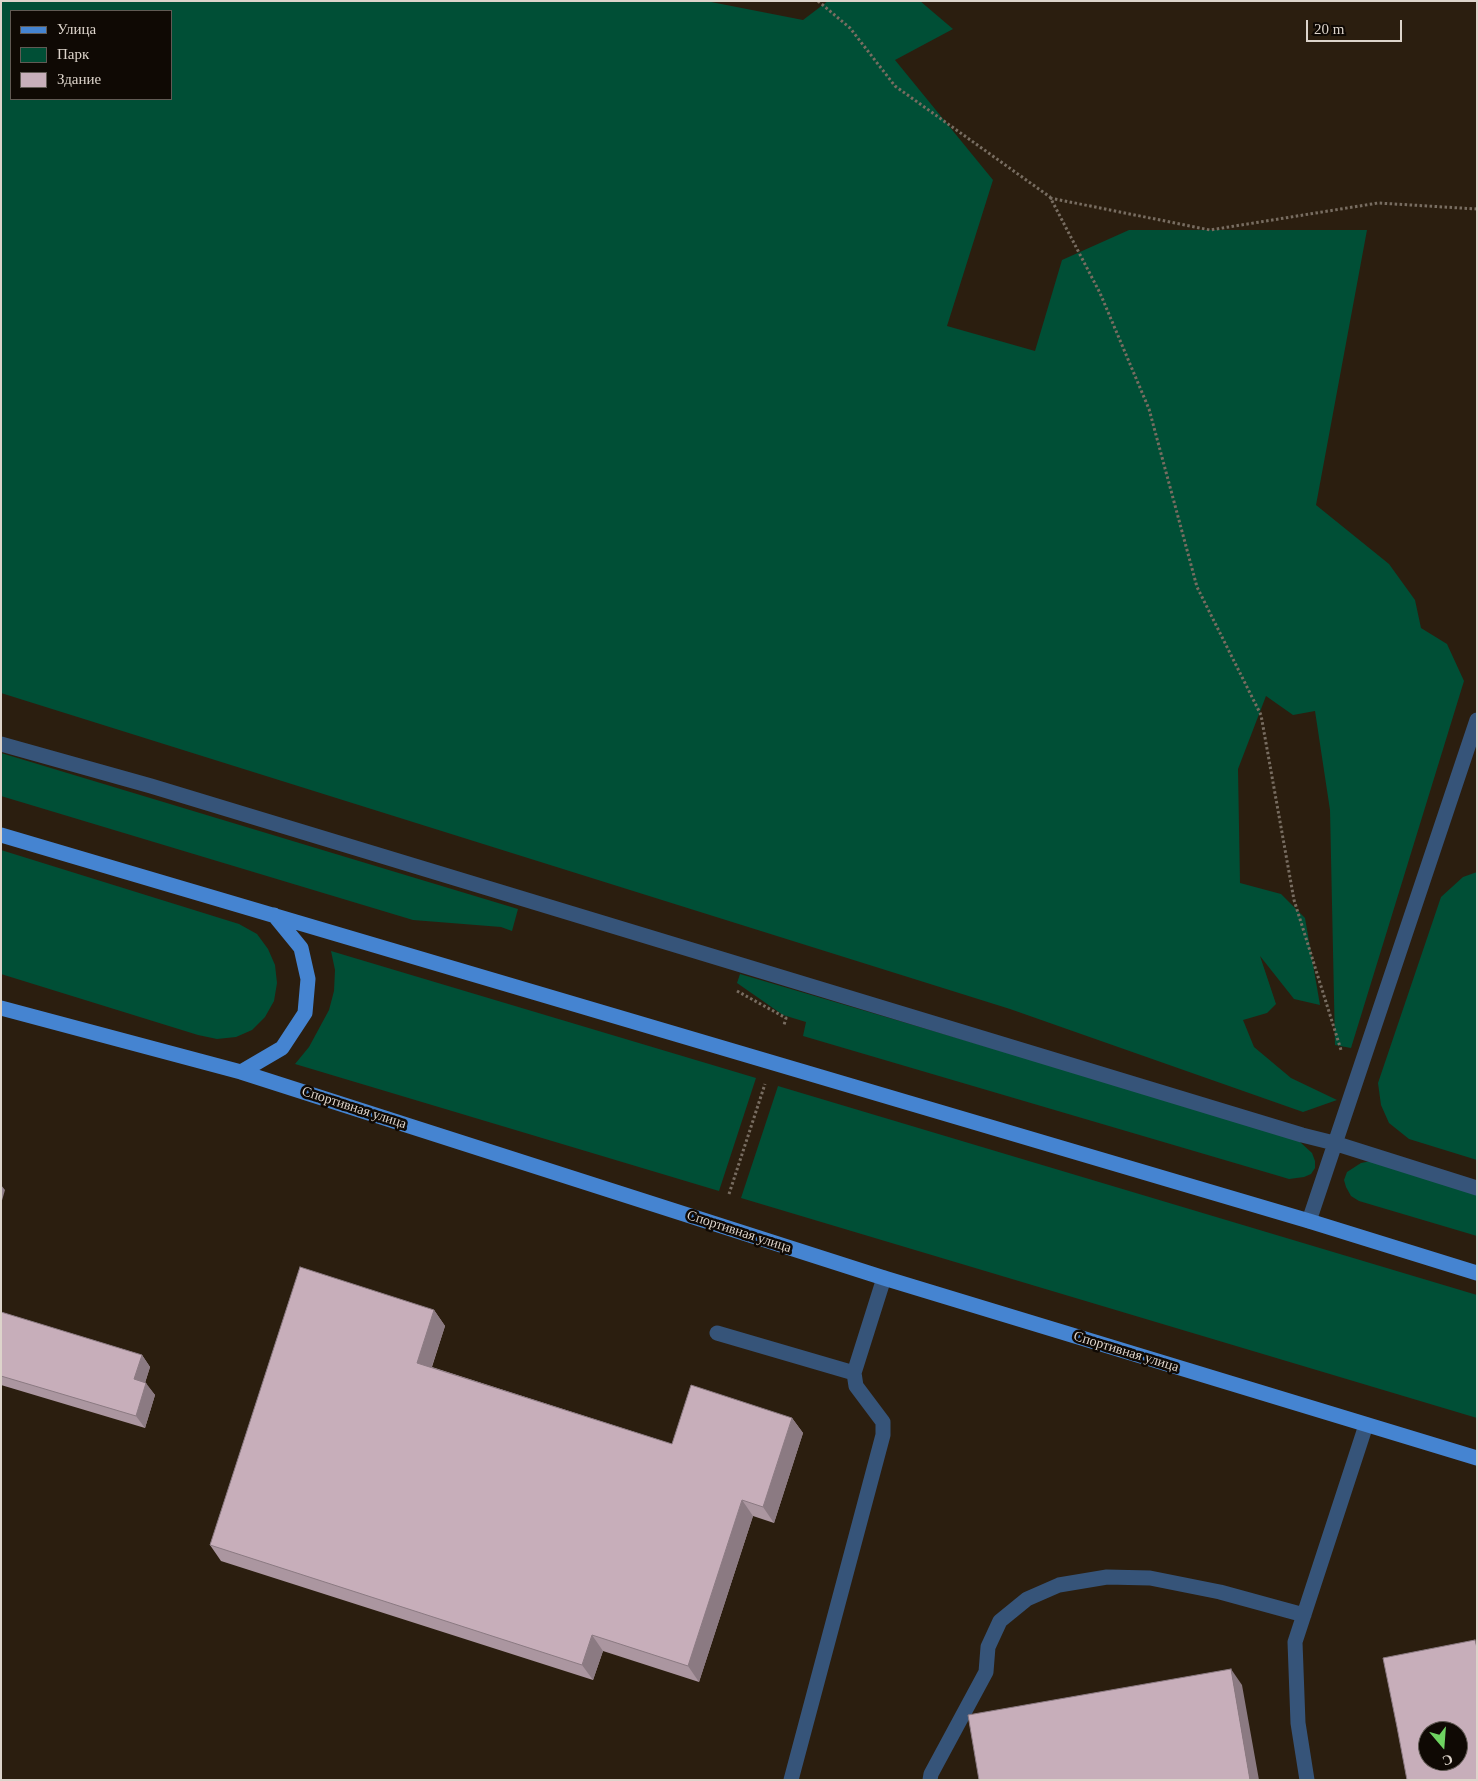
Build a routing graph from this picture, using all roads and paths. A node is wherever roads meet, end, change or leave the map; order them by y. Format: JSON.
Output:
{"nodes":[{"id":1,"x":818,"y":1,"type":"edge"},
{"id":2,"x":1050,"y":198,"type":"junction"},
{"id":3,"x":1477,"y":209,"type":"edge"},
{"id":4,"x":1477,"y":720,"type":"edge"},
{"id":5,"x":1,"y":744,"type":"edge"},
{"id":6,"x":1,"y":835,"type":"edge"},
{"id":7,"x":274,"y":915,"type":"junction"},
{"id":8,"x":1,"y":1008,"type":"edge"},
{"id":9,"x":1341,"y":1051,"type":"dead end"},
{"id":10,"x":240,"y":1072,"type":"junction"},
{"id":11,"x":766,"y":1081,"type":"dead end"},
{"id":12,"x":1334,"y":1143,"type":"junction"},
{"id":13,"x":1477,"y":1188,"type":"edge"},
{"id":14,"x":729,"y":1194,"type":"dead end"},
{"id":15,"x":1309,"y":1221,"type":"junction"},
{"id":16,"x":1477,"y":1273,"type":"edge"},
{"id":17,"x":884,"y":1278,"type":"junction"},
{"id":18,"x":717,"y":1333,"type":"dead end"},
{"id":19,"x":854,"y":1373,"type":"junction"},
{"id":20,"x":1366,"y":1425,"type":"junction"},
{"id":21,"x":1477,"y":1458,"type":"edge"},
{"id":22,"x":1304,"y":1616,"type":"junction"},
{"id":23,"x":791,"y":1780,"type":"edge"},
{"id":24,"x":930,"y":1780,"type":"edge"},
{"id":25,"x":1307,"y":1780,"type":"edge"}],
"edges":[{"from":1,"to":2,"type":"path"},
{"from":2,"to":3,"type":"path"},
{"from":2,"to":9,"type":"path"},
{"from":4,"to":12,"type":"street"},
{"from":5,"to":12,"type":"street"},
{"from":6,"to":7,"type":"main road"},
{"from":7,"to":10,"type":"main road"},
{"from":7,"to":15,"type":"main road"},
{"from":8,"to":10,"type":"main road","name":"Спортивная улица"},
{"from":10,"to":17,"type":"main road","name":"Спортивная улица"},
{"from":11,"to":14,"type":"path"},
{"from":12,"to":13,"type":"street"},
{"from":12,"to":15,"type":"street"},
{"from":15,"to":16,"type":"main road"},
{"from":17,"to":19,"type":"street"},
{"from":17,"to":20,"type":"main road","name":"Спортивная улица"},
{"from":18,"to":19,"type":"street"},
{"from":19,"to":23,"type":"street"},
{"from":20,"to":21,"type":"main road","name":"Спортивная улица"},
{"from":20,"to":22,"type":"street"},
{"from":22,"to":24,"type":"street"},
{"from":22,"to":25,"type":"street"}]}
